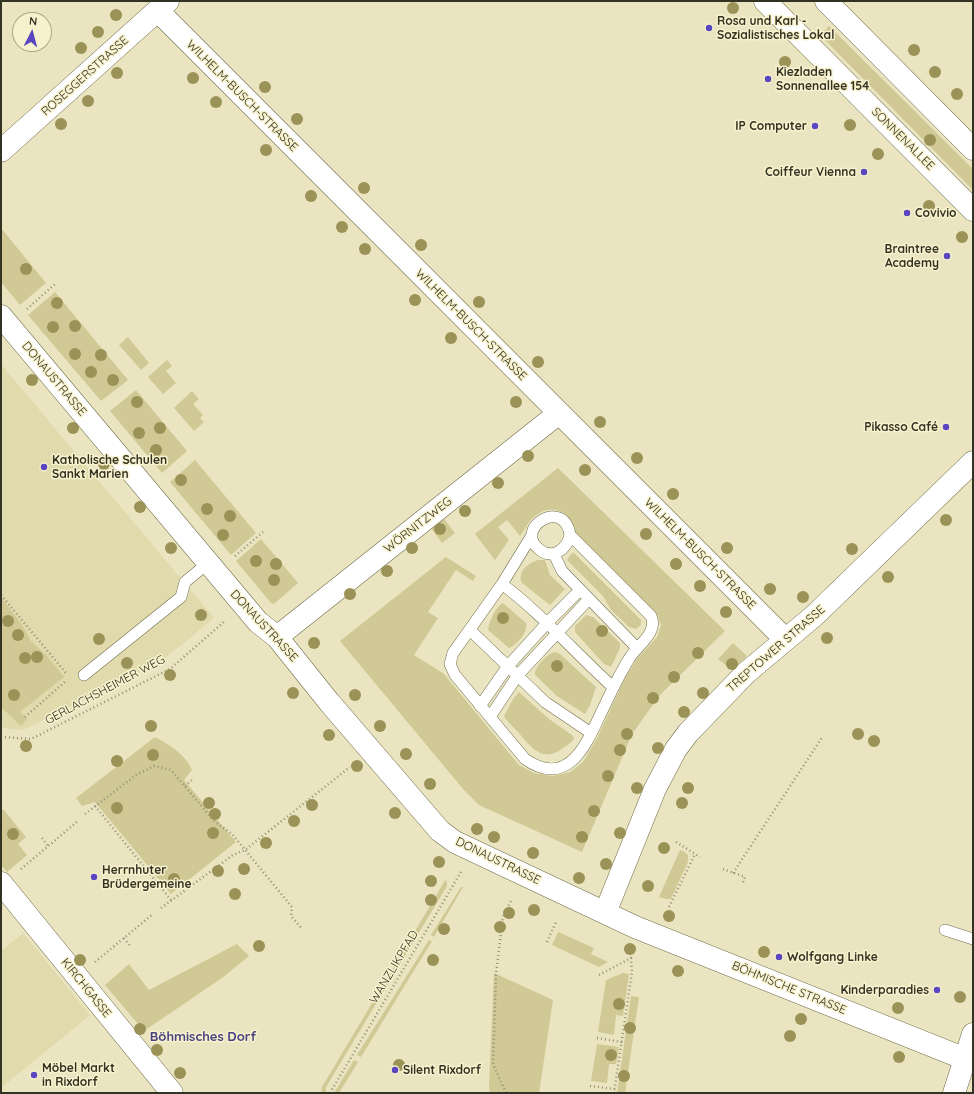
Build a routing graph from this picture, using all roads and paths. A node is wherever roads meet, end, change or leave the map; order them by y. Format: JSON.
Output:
{"nodes":[{"id":1,"x":765,"y":1,"type":"edge"},
{"id":2,"x":826,"y":1,"type":"edge"},
{"id":3,"x":163,"y":6,"type":"edge"},
{"id":4,"x":973,"y":149,"type":"edge"},
{"id":5,"x":1,"y":151,"type":"edge"},
{"id":6,"x":973,"y":210,"type":"edge"},
{"id":7,"x":56,"y":284,"type":"dead end"},
{"id":8,"x":11,"y":314,"type":"edge"},
{"id":9,"x":559,"y":413,"type":"junction"},
{"id":10,"x":973,"y":462,"type":"edge"},
{"id":11,"x":263,"y":532,"type":"dead end"},
{"id":12,"x":532,"y":535,"type":"junction"},
{"id":13,"x":570,"y":535,"type":"junction"},
{"id":14,"x":554,"y":554,"type":"junction"},
{"id":15,"x":230,"y":561,"type":"dead end"},
{"id":16,"x":208,"y":563,"type":"junction"},
{"id":17,"x":502,"y":584,"type":"junction"},
{"id":18,"x":580,"y":590,"type":"junction"},
{"id":19,"x":1,"y":595,"type":"edge"},
{"id":20,"x":589,"y":599,"type":"junction"},
{"id":21,"x":227,"y":619,"type":"dead end"},
{"id":22,"x":548,"y":622,"type":"junction"},
{"id":23,"x":470,"y":630,"type":"junction"},
{"id":24,"x":557,"y":632,"type":"junction"},
{"id":25,"x":277,"y":637,"type":"junction"},
{"id":26,"x":785,"y":639,"type":"junction"},
{"id":27,"x":636,"y":648,"type":"junction"},
{"id":28,"x":508,"y":666,"type":"junction"},
{"id":29,"x":84,"y":675,"type":"dead end"},
{"id":30,"x":518,"y":675,"type":"junction"},
{"id":31,"x":613,"y":687,"type":"junction"},
{"id":32,"x":480,"y":706,"type":"junction"},
{"id":33,"x":25,"y":717,"type":"dead end"},
{"id":34,"x":490,"y":717,"type":"junction"},
{"id":35,"x":591,"y":733,"type":"junction"},
{"id":36,"x":823,"y":736,"type":"dead end"},
{"id":37,"x":1,"y":737,"type":"edge"},
{"id":38,"x":350,"y":767,"type":"dead end"},
{"id":39,"x":193,"y":779,"type":"dead end"},
{"id":40,"x":185,"y":786,"type":"junction"},
{"id":41,"x":95,"y":806,"type":"junction"},
{"id":42,"x":84,"y":814,"type":"dead end"},
{"id":43,"x":78,"y":820,"type":"dead end"},
{"id":44,"x":114,"y":830,"type":"junction"},
{"id":45,"x":112,"y":833,"type":"dead end"},
{"id":46,"x":42,"y":838,"type":"dead end"},
{"id":47,"x":676,"y":842,"type":"dead end"},
{"id":48,"x":48,"y":846,"type":"junction"},
{"id":49,"x":245,"y":850,"type":"junction"},
{"id":50,"x":474,"y":851,"type":"junction"},
{"id":51,"x":695,"y":854,"type":"junction"},
{"id":52,"x":700,"y":857,"type":"dead end"},
{"id":53,"x":723,"y":869,"type":"dead end"},
{"id":54,"x":733,"y":873,"type":"junction"},
{"id":55,"x":2,"y":884,"type":"edge"},
{"id":56,"x":742,"y":885,"type":"dead end"},
{"id":57,"x":171,"y":900,"type":"junction"},
{"id":58,"x":511,"y":901,"type":"dead end"},
{"id":59,"x":161,"y":908,"type":"dead end"},
{"id":60,"x":669,"y":908,"type":"dead end"},
{"id":61,"x":605,"y":913,"type":"junction"},
{"id":62,"x":154,"y":914,"type":"dead end"},
{"id":63,"x":556,"y":922,"type":"dead end"},
{"id":64,"x":302,"y":929,"type":"dead end"},
{"id":65,"x":945,"y":930,"type":"dead end"},
{"id":66,"x":124,"y":938,"type":"junction"},
{"id":67,"x":973,"y":939,"type":"edge"},
{"id":68,"x":547,"y":942,"type":"dead end"},
{"id":69,"x":131,"y":947,"type":"dead end"},
{"id":70,"x":599,"y":975,"type":"dead end"},
{"id":71,"x":77,"y":976,"type":"junction"},
{"id":72,"x":973,"y":1034,"type":"edge"},
{"id":73,"x":597,"y":1038,"type":"dead end"},
{"id":74,"x":622,"y":1042,"type":"junction"},
{"id":75,"x":969,"y":1060,"type":"edge"},
{"id":76,"x":590,"y":1086,"type":"dead end"},
{"id":77,"x":615,"y":1089,"type":"junction"},
{"id":78,"x":172,"y":1093,"type":"edge"},
{"id":79,"x":330,"y":1093,"type":"edge"},
{"id":80,"x":506,"y":1093,"type":"edge"},
{"id":81,"x":614,"y":1093,"type":"edge"},
{"id":82,"x":954,"y":1093,"type":"edge"}],
"edges":[{"from":1,"to":6,"type":"street","name":"SONNENALLEE"},
{"from":2,"to":4,"type":"street"},
{"from":3,"to":5,"type":"street","name":"ROSEGGERSTRASSE"},
{"from":3,"to":9,"type":"street","name":"WILHELM-BUSCH-STRASSE"},
{"from":7,"to":8,"type":"path"},
{"from":8,"to":16,"type":"street","name":"DONAUSTRASSE"},
{"from":9,"to":25,"type":"street","name":"WÖRNITZWEG"},
{"from":9,"to":26,"type":"street","name":"WILHELM-BUSCH-STRASSE"},
{"from":10,"to":26,"type":"street","name":"TREPTOWER STRASSE"},
{"from":11,"to":15,"type":"path"},
{"from":12,"to":13,"type":"lane"},
{"from":12,"to":14,"type":"lane"},
{"from":12,"to":17,"type":"lane"},
{"from":13,"to":14,"type":"lane"},
{"from":13,"to":27,"type":"lane"},
{"from":14,"to":18,"type":"lane"},
{"from":16,"to":25,"type":"street","name":"DONAUSTRASSE"},
{"from":16,"to":29,"type":"lane"},
{"from":17,"to":22,"type":"lane"},
{"from":17,"to":23,"type":"lane"},
{"from":18,"to":20,"type":"lane"},
{"from":18,"to":22,"type":"lane"},
{"from":19,"to":33,"type":"path"},
{"from":20,"to":24,"type":"lane"},
{"from":20,"to":27,"type":"lane"},
{"from":21,"to":37,"type":"path","name":"GERLACHSHEIMER WEG"},
{"from":22,"to":24,"type":"lane"},
{"from":22,"to":28,"type":"lane"},
{"from":23,"to":28,"type":"lane"},
{"from":23,"to":32,"type":"lane"},
{"from":24,"to":30,"type":"lane"},
{"from":24,"to":31,"type":"lane"},
{"from":25,"to":50,"type":"street","name":"DONAUSTRASSE"},
{"from":26,"to":61,"type":"street","name":"TREPTOWER STRASSE"},
{"from":27,"to":31,"type":"lane"},
{"from":28,"to":30,"type":"lane"},
{"from":28,"to":32,"type":"lane"},
{"from":30,"to":34,"type":"lane"},
{"from":30,"to":35,"type":"lane"},
{"from":31,"to":35,"type":"lane"},
{"from":32,"to":34,"type":"lane"},
{"from":34,"to":35,"type":"lane"},
{"from":36,"to":54,"type":"path"},
{"from":38,"to":49,"type":"path"},
{"from":39,"to":40,"type":"path"},
{"from":40,"to":41,"type":"path"},
{"from":40,"to":49,"type":"path"},
{"from":41,"to":42,"type":"path"},
{"from":41,"to":44,"type":"path"},
{"from":43,"to":48,"type":"path"},
{"from":44,"to":45,"type":"path"},
{"from":44,"to":57,"type":"path"},
{"from":46,"to":48,"type":"path"},
{"from":47,"to":51,"type":"path"},
{"from":48,"to":55,"type":"path"},
{"from":49,"to":57,"type":"path"},
{"from":49,"to":64,"type":"path"},
{"from":50,"to":61,"type":"street","name":"DONAUSTRASSE"},
{"from":50,"to":79,"type":"path","name":"WANZLIKPFAD"},
{"from":51,"to":52,"type":"path"},
{"from":51,"to":60,"type":"path"},
{"from":53,"to":54,"type":"path"},
{"from":54,"to":56,"type":"path"},
{"from":55,"to":71,"type":"street","name":"KIRCHGASSE"},
{"from":57,"to":59,"type":"path"},
{"from":58,"to":80,"type":"path"},
{"from":61,"to":75,"type":"street","name":"BÖHMISCHE STRASSE"},
{"from":62,"to":66,"type":"path"},
{"from":63,"to":68,"type":"path"},
{"from":65,"to":67,"type":"lane"},
{"from":66,"to":69,"type":"path"},
{"from":66,"to":71,"type":"path"},
{"from":70,"to":74,"type":"path"},
{"from":71,"to":78,"type":"street","name":"KIRCHGASSE"},
{"from":72,"to":75,"type":"street"},
{"from":73,"to":74,"type":"path"},
{"from":74,"to":77,"type":"path"},
{"from":75,"to":82,"type":"street"},
{"from":76,"to":77,"type":"path"},
{"from":77,"to":81,"type":"path"}]}
